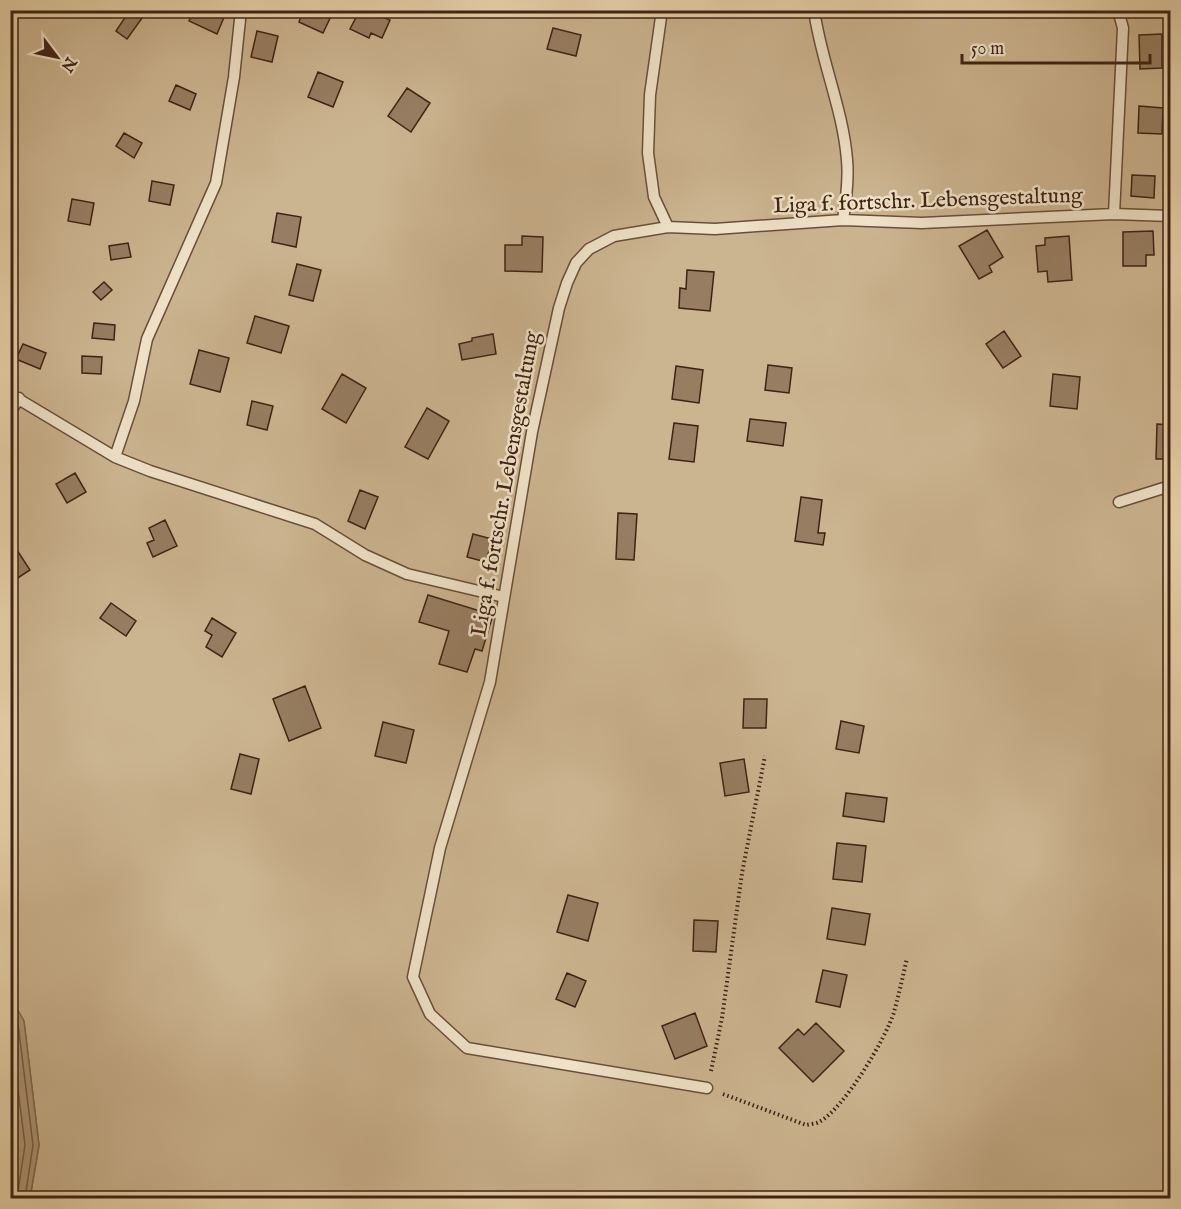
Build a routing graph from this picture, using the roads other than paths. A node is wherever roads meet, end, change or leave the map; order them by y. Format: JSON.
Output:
{"nodes":[{"id":1,"x":242,"y":10,"type":"edge"},
{"id":2,"x":662,"y":10,"type":"edge"},
{"id":3,"x":814,"y":10,"type":"edge"},
{"id":4,"x":1118,"y":10,"type":"edge"},
{"id":5,"x":1114,"y":214,"type":"junction"},
{"id":6,"x":1170,"y":216,"type":"edge"},
{"id":7,"x":843,"y":220,"type":"junction"},
{"id":8,"x":668,"y":227,"type":"junction"},
{"id":9,"x":15,"y":396,"type":"edge"},
{"id":10,"x":10,"y":413,"type":"edge"},
{"id":11,"x":115,"y":457,"type":"junction"},
{"id":12,"x":1170,"y":486,"type":"edge"},
{"id":13,"x":1119,"y":502,"type":"dead end"},
{"id":14,"x":504,"y":597,"type":"junction"},
{"id":15,"x":707,"y":1088,"type":"road end"}],
"edges":[{"from":1,"to":11,"type":"lane"},
{"from":2,"to":8,"type":"lane"},
{"from":3,"to":7,"type":"lane"},
{"from":4,"to":5,"type":"lane"},
{"from":5,"to":6,"type":"lane","name":"Liga f. fortschr. Lebensgestaltung"},
{"from":5,"to":7,"type":"lane","name":"Liga f. fortschr. Lebensgestaltung"},
{"from":7,"to":8,"type":"lane","name":"Liga f. fortschr. Lebensgestaltung"},
{"from":8,"to":14,"type":"lane","name":"Liga f. fortschr. Lebensgestaltung"},
{"from":9,"to":10,"type":"lane"},
{"from":9,"to":11,"type":"lane"},
{"from":11,"to":14,"type":"lane"},
{"from":12,"to":13,"type":"lane"},
{"from":14,"to":15,"type":"lane","name":"Liga f. fortschr. Lebensgestaltung"}]}
